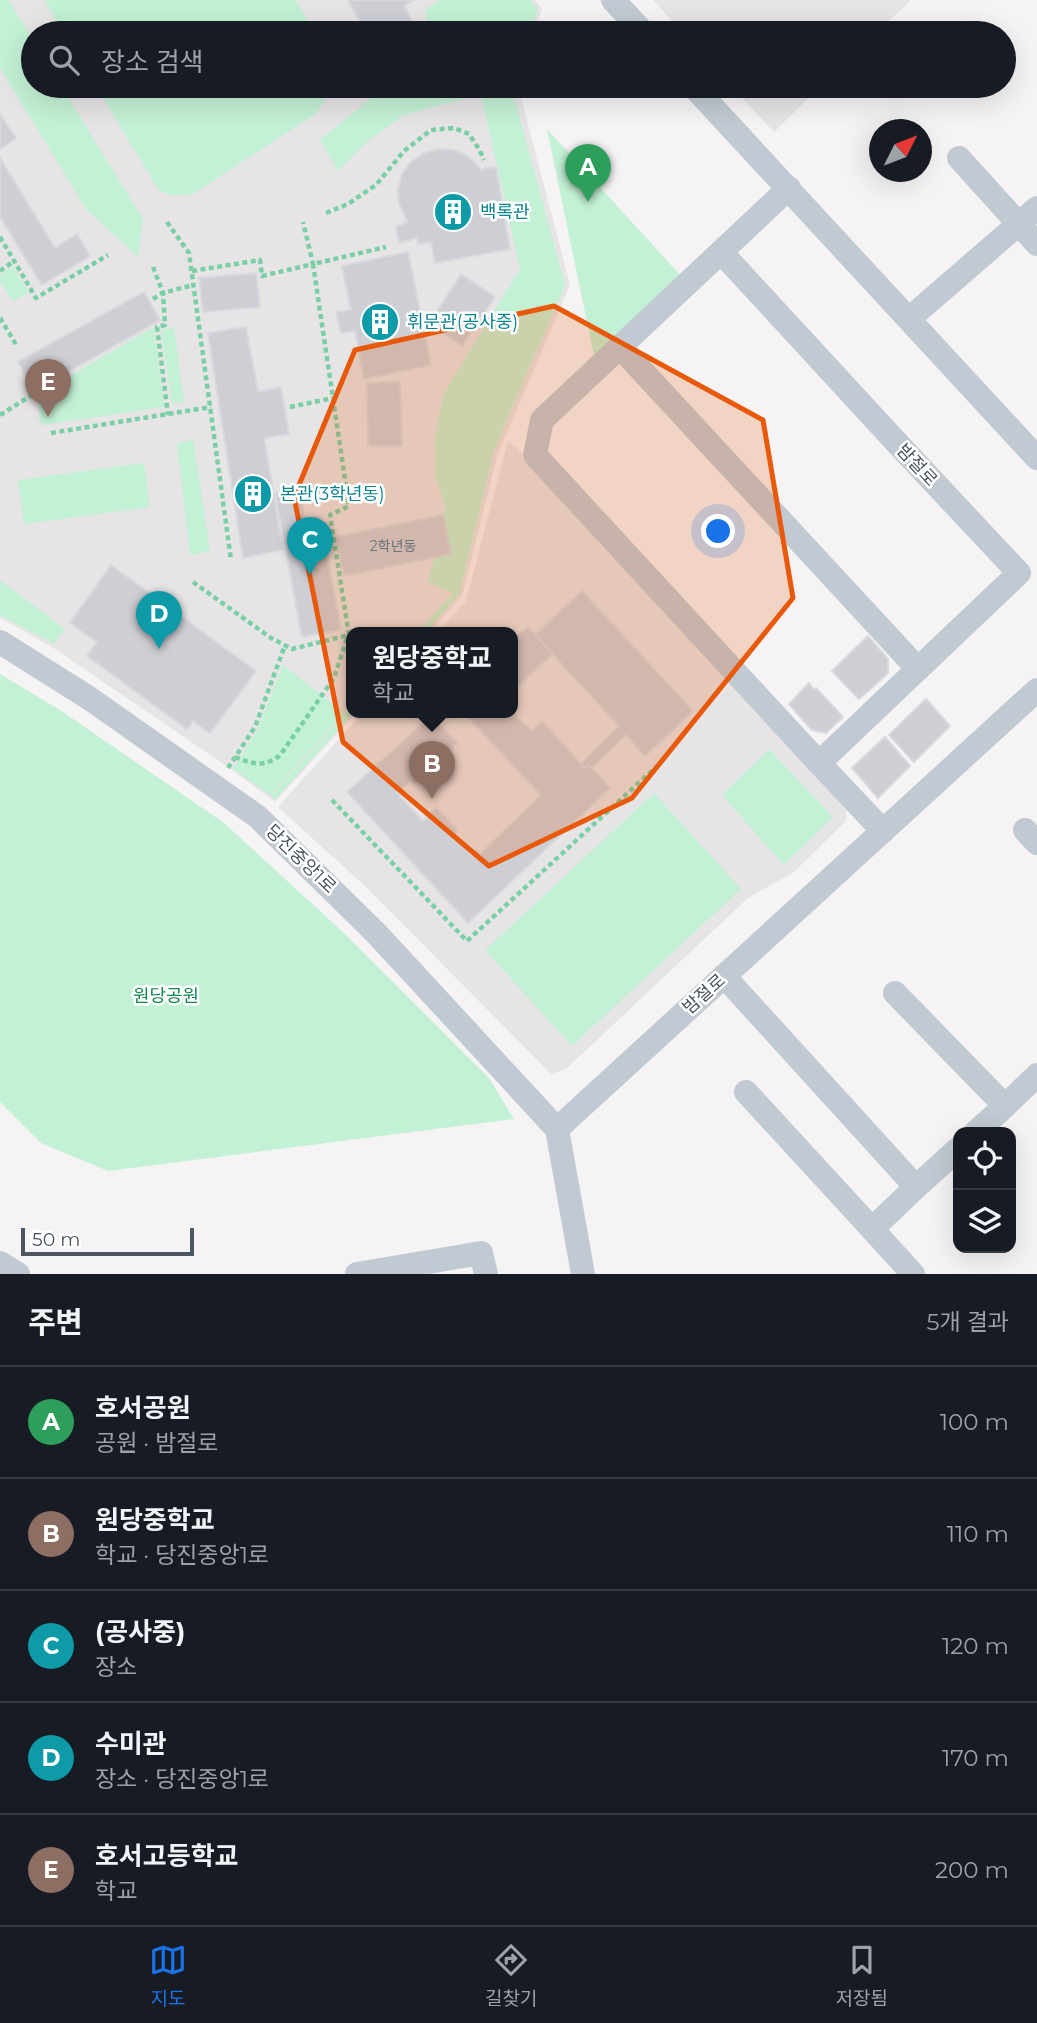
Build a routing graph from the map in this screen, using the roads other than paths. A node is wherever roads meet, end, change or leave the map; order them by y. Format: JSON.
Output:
{"nodes":[{"id":1,"x":614,"y":0,"type":"edge"},
{"id":2,"x":634,"y":21,"type":"edge"},
{"id":3,"x":704,"y":98,"type":"edge"},
{"id":4,"x":958,"y":158,"type":"dead end"},
{"id":5,"x":789,"y":188,"type":"junction"},
{"id":6,"x":1028,"y":216,"type":"edge"},
{"id":7,"x":1037,"y":244,"type":"edge"},
{"id":8,"x":721,"y":252,"type":"junction"},
{"id":9,"x":910,"y":318,"type":"junction"},
{"id":10,"x":620,"y":347,"type":"junction"},
{"id":11,"x":1037,"y":457,"type":"edge"},
{"id":12,"x":0,"y":642,"type":"edge"},
{"id":13,"x":918,"y":669,"type":"junction"},
{"id":14,"x":1037,"y":690,"type":"edge"},
{"id":15,"x":819,"y":763,"type":"junction"},
{"id":16,"x":883,"y":831,"type":"junction"},
{"id":17,"x":724,"y":976,"type":"junction"},
{"id":18,"x":895,"y":993,"type":"dead end"},
{"id":19,"x":1037,"y":1075,"type":"edge"},
{"id":20,"x":747,"y":1092,"type":"dead end"},
{"id":21,"x":1005,"y":1106,"type":"junction"},
{"id":22,"x":982,"y":1127,"type":"edge"},
{"id":23,"x":557,"y":1129,"type":"junction"},
{"id":24,"x":953,"y":1154,"type":"edge"},
{"id":25,"x":916,"y":1187,"type":"junction"},
{"id":26,"x":872,"y":1229,"type":"junction"},
{"id":27,"x":0,"y":1263,"type":"edge"},
{"id":28,"x":18,"y":1274,"type":"edge"},
{"id":29,"x":357,"y":1274,"type":"edge"},
{"id":30,"x":486,"y":1274,"type":"edge"},
{"id":31,"x":583,"y":1274,"type":"edge"},
{"id":32,"x":914,"y":1274,"type":"edge"}],
"edges":[{"from":1,"to":2,"type":"street"},
{"from":3,"to":5,"type":"street"},
{"from":4,"to":6,"type":"street"},
{"from":5,"to":8,"type":"street"},
{"from":5,"to":9,"type":"street"},
{"from":6,"to":7,"type":"street"},
{"from":6,"to":9,"type":"street"},
{"from":8,"to":10,"type":"street"},
{"from":8,"to":13,"type":"street","name":"밤절로"},
{"from":9,"to":11,"type":"street"},
{"from":10,"to":13,"type":"street"},
{"from":10,"to":15,"type":"street"},
{"from":12,"to":23,"type":"street","name":"당진중앙1로"},
{"from":13,"to":15,"type":"street","name":"밤절로"},
{"from":14,"to":16,"type":"street","name":"밤절로"},
{"from":15,"to":16,"type":"street"},
{"from":16,"to":17,"type":"street","name":"밤절로"},
{"from":17,"to":23,"type":"street","name":"밤절로"},
{"from":17,"to":25,"type":"street"},
{"from":18,"to":21,"type":"street"},
{"from":19,"to":21,"type":"street"},
{"from":20,"to":26,"type":"street"},
{"from":21,"to":22,"type":"street"},
{"from":23,"to":31,"type":"street"},
{"from":24,"to":25,"type":"street"},
{"from":25,"to":26,"type":"street"},
{"from":26,"to":32,"type":"street"},
{"from":27,"to":28,"type":"street"},
{"from":29,"to":30,"type":"street"}]}
